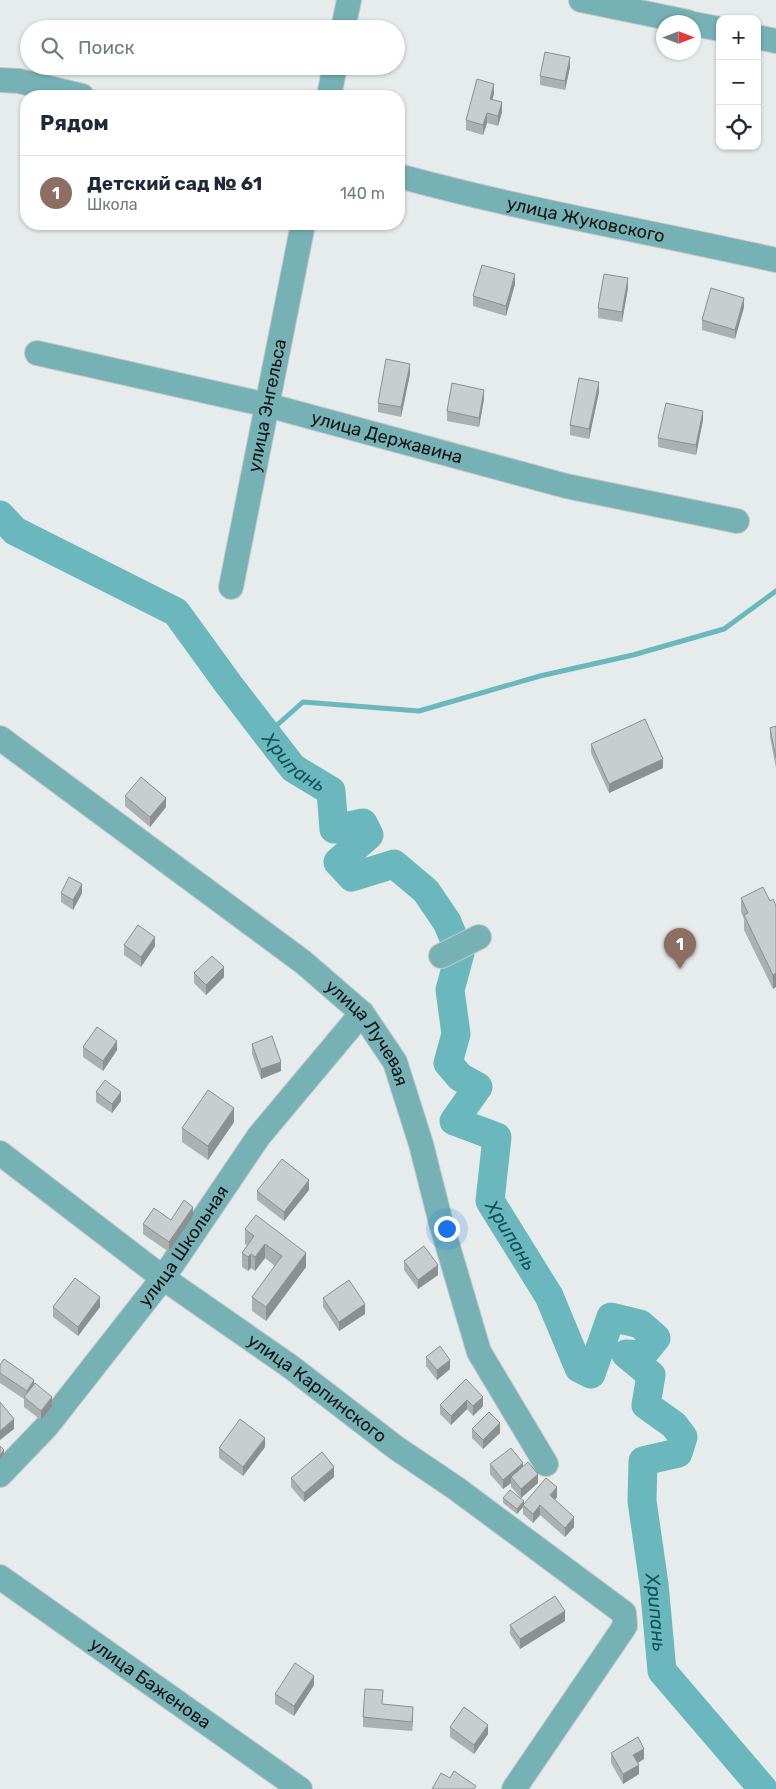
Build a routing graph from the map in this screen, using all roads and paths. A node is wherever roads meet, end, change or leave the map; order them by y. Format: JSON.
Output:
{"nodes":[{"id":1,"x":349,"y":0,"type":"edge"},
{"id":2,"x":581,"y":0,"type":"edge"},
{"id":3,"x":656,"y":15,"type":"edge"},
{"id":4,"x":345,"y":20,"type":"edge"},
{"id":5,"x":701,"y":25,"type":"edge"},
{"id":6,"x":716,"y":28,"type":"edge"},
{"id":7,"x":761,"y":38,"type":"edge"},
{"id":8,"x":776,"y":41,"type":"edge"},
{"id":9,"x":333,"y":75,"type":"edge"},
{"id":10,"x":0,"y":80,"type":"edge"},
{"id":11,"x":57,"y":90,"type":"edge"},
{"id":12,"x":330,"y":90,"type":"edge"},
{"id":13,"x":405,"y":178,"type":"edge"},
{"id":14,"x":302,"y":230,"type":"edge"},
{"id":15,"x":776,"y":260,"type":"edge"},
{"id":16,"x":37,"y":352,"type":"dead end"},
{"id":17,"x":268,"y":405,"type":"junction"},
{"id":18,"x":737,"y":521,"type":"dead end"},
{"id":19,"x":231,"y":587,"type":"dead end"},
{"id":20,"x":0,"y":738,"type":"edge"},
{"id":21,"x":479,"y":937,"type":"dead end"},
{"id":22,"x":441,"y":956,"type":"dead end"},
{"id":23,"x":362,"y":1012,"type":"junction"},
{"id":24,"x":0,"y":1154,"type":"edge"},
{"id":25,"x":163,"y":1278,"type":"junction"},
{"id":26,"x":546,"y":1464,"type":"dead end"},
{"id":27,"x":0,"y":1475,"type":"edge"},
{"id":28,"x":0,"y":1577,"type":"edge"},
{"id":29,"x":300,"y":1789,"type":"edge"},
{"id":30,"x":514,"y":1789,"type":"edge"}],
"edges":[{"from":1,"to":4,"type":"street"},
{"from":2,"to":3,"type":"street"},
{"from":5,"to":6,"type":"street"},
{"from":7,"to":8,"type":"street"},
{"from":9,"to":12,"type":"street"},
{"from":10,"to":11,"type":"street"},
{"from":13,"to":15,"type":"street","name":"улица Жуковского"},
{"from":14,"to":17,"type":"street","name":"улица Энгельса"},
{"from":16,"to":17,"type":"street","name":"улица Державина"},
{"from":17,"to":18,"type":"street","name":"улица Державина"},
{"from":17,"to":19,"type":"street","name":"улица Энгельса"},
{"from":20,"to":23,"type":"street","name":"улица Лучевая"},
{"from":21,"to":22,"type":"street"},
{"from":23,"to":25,"type":"street","name":"улица Школьная"},
{"from":23,"to":26,"type":"street","name":"улица Лучевая"},
{"from":24,"to":25,"type":"street","name":"улица Карпинского"},
{"from":25,"to":27,"type":"street","name":"улица Школьная"},
{"from":25,"to":30,"type":"street","name":"улица Карпинского"},
{"from":28,"to":29,"type":"street","name":"улица Баженова"}]}
